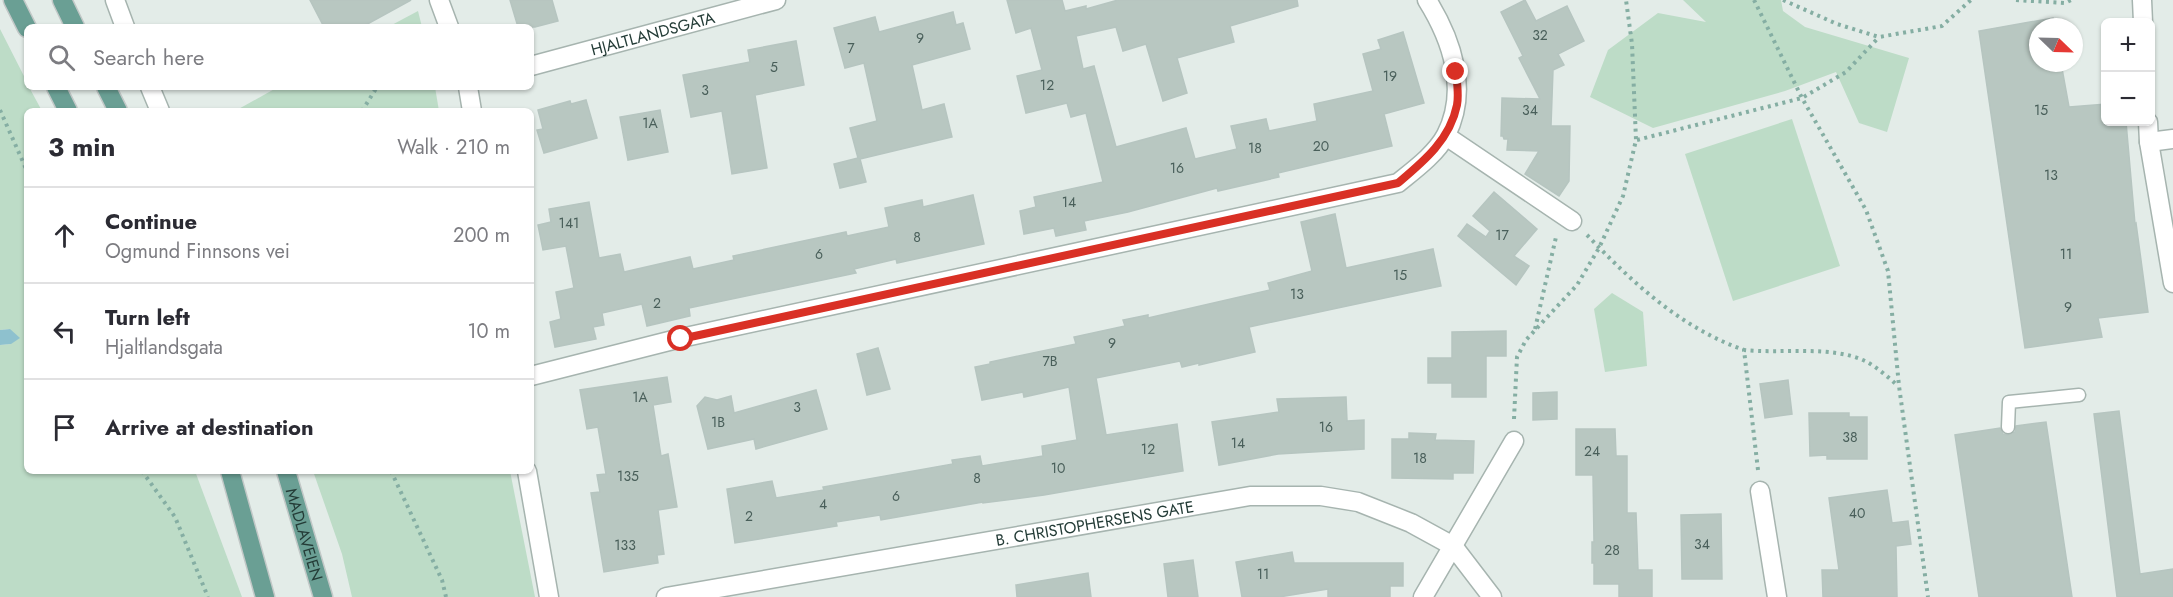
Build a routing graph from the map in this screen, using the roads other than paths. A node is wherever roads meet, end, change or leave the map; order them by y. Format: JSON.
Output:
{"nodes":[{"id":1,"x":13,"y":0,"type":"edge"},
{"id":2,"x":62,"y":0,"type":"edge"},
{"id":3,"x":115,"y":0,"type":"edge"},
{"id":4,"x":439,"y":0,"type":"edge"},
{"id":5,"x":776,"y":0,"type":"edge"},
{"id":6,"x":1427,"y":0,"type":"edge"},
{"id":7,"x":2142,"y":0,"type":"edge"},
{"id":8,"x":2143,"y":18,"type":"edge"},
{"id":9,"x":25,"y":24,"type":"edge"},
{"id":10,"x":74,"y":24,"type":"edge"},
{"id":11,"x":123,"y":24,"type":"edge"},
{"id":12,"x":448,"y":24,"type":"edge"},
{"id":13,"x":534,"y":65,"type":"edge"},
{"id":14,"x":58,"y":90,"type":"edge"},
{"id":15,"x":108,"y":90,"type":"edge"},
{"id":16,"x":151,"y":90,"type":"edge"},
{"id":17,"x":468,"y":90,"type":"edge"},
{"id":18,"x":66,"y":108,"type":"edge"},
{"id":19,"x":116,"y":108,"type":"edge"},
{"id":20,"x":159,"y":108,"type":"edge"},
{"id":21,"x":472,"y":108,"type":"edge"},
{"id":22,"x":2148,"y":126,"type":"edge"},
{"id":23,"x":1446,"y":136,"type":"junction"},
{"id":24,"x":2173,"y":139,"type":"edge"},
{"id":25,"x":2149,"y":142,"type":"junction"},
{"id":26,"x":1566,"y":217,"type":"road end"},
{"id":27,"x":2173,"y":283,"type":"edge"},
{"id":28,"x":534,"y":375,"type":"edge"},
{"id":29,"x":2079,"y":395,"type":"dead end"},
{"id":30,"x":2008,"y":427,"type":"dead end"},
{"id":31,"x":1514,"y":441,"type":"road end"},
{"id":32,"x":231,"y":474,"type":"edge"},
{"id":33,"x":287,"y":474,"type":"edge"},
{"id":34,"x":528,"y":474,"type":"edge"},
{"id":35,"x":1760,"y":491,"type":"road end"},
{"id":36,"x":1453,"y":546,"type":"junction"},
{"id":37,"x":265,"y":597,"type":"edge"},
{"id":38,"x":323,"y":597,"type":"edge"},
{"id":39,"x":549,"y":597,"type":"edge"},
{"id":40,"x":666,"y":597,"type":"edge"},
{"id":41,"x":1423,"y":597,"type":"edge"},
{"id":42,"x":1492,"y":597,"type":"edge"},
{"id":43,"x":1777,"y":597,"type":"edge"}],
"edges":[{"from":1,"to":9,"type":"main road"},
{"from":2,"to":10,"type":"main road"},
{"from":3,"to":11,"type":"street"},
{"from":4,"to":12,"type":"street"},
{"from":5,"to":13,"type":"street","name":"HJALTLANDSGATA"},
{"from":6,"to":23,"type":"street"},
{"from":7,"to":8,"type":"street"},
{"from":14,"to":18,"type":"main road"},
{"from":15,"to":19,"type":"main road"},
{"from":16,"to":20,"type":"street"},
{"from":17,"to":21,"type":"street"},
{"from":22,"to":25,"type":"street"},
{"from":23,"to":26,"type":"street"},
{"from":23,"to":28,"type":"street"},
{"from":24,"to":25,"type":"street"},
{"from":25,"to":27,"type":"street"},
{"from":29,"to":30,"type":"lane"},
{"from":31,"to":36,"type":"street"},
{"from":32,"to":37,"type":"main road"},
{"from":33,"to":38,"type":"main road","name":"MADLAVEIEN"},
{"from":34,"to":39,"type":"street"},
{"from":35,"to":43,"type":"street"},
{"from":36,"to":40,"type":"street","name":"B. CHRISTOPHERSENS GATE"},
{"from":36,"to":41,"type":"street"},
{"from":36,"to":42,"type":"street","name":"B. CHRISTOPHERSENS GATE"}]}
